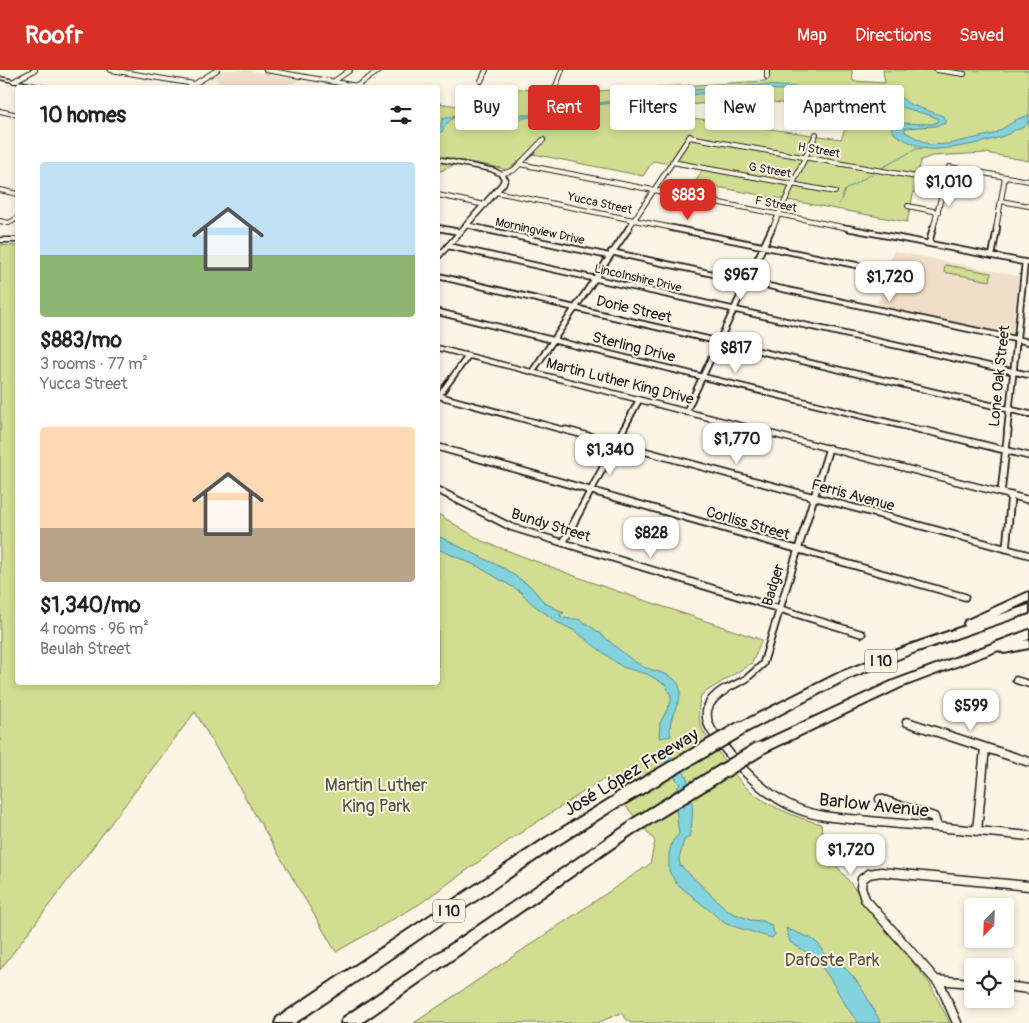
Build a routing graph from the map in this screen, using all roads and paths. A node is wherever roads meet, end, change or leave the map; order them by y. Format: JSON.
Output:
{"nodes":[{"id":1,"x":35,"y":70,"type":"edge"},
{"id":2,"x":111,"y":70,"type":"edge"},
{"id":3,"x":217,"y":70,"type":"edge"},
{"id":4,"x":266,"y":70,"type":"edge"},
{"id":5,"x":350,"y":70,"type":"edge"},
{"id":6,"x":380,"y":70,"type":"edge"},
{"id":7,"x":486,"y":70,"type":"edge"},
{"id":8,"x":562,"y":70,"type":"edge"},
{"id":9,"x":767,"y":70,"type":"edge"},
{"id":10,"x":937,"y":70,"type":"edge"},
{"id":11,"x":964,"y":74,"type":"dead end"},
{"id":12,"x":767,"y":77,"type":"dead end"},
{"id":13,"x":0,"y":78,"type":"edge"},
{"id":14,"x":14,"y":81,"type":"junction"},
{"id":15,"x":481,"y":81,"type":"dead end"},
{"id":16,"x":333,"y":82,"type":"junction"},
{"id":17,"x":194,"y":84,"type":"joint"},
{"id":18,"x":33,"y":85,"type":"edge"},
{"id":19,"x":352,"y":85,"type":"edge"},
{"id":20,"x":359,"y":85,"type":"edge"},
{"id":21,"x":556,"y":85,"type":"edge"},
{"id":22,"x":0,"y":111,"type":"edge"},
{"id":23,"x":15,"y":114,"type":"edge"},
{"id":24,"x":816,"y":134,"type":"dead end"},
{"id":25,"x":543,"y":140,"type":"dead end"},
{"id":26,"x":806,"y":158,"type":"junction"},
{"id":27,"x":440,"y":159,"type":"edge"},
{"id":28,"x":672,"y":162,"type":"junction"},
{"id":29,"x":520,"y":164,"type":"junction"},
{"id":30,"x":472,"y":166,"type":"joint"},
{"id":31,"x":501,"y":174,"type":"junction"},
{"id":32,"x":1005,"y":177,"type":"junction"},
{"id":33,"x":1029,"y":181,"type":"edge"},
{"id":34,"x":945,"y":182,"type":"junction"},
{"id":35,"x":792,"y":184,"type":"junction"},
{"id":36,"x":0,"y":190,"type":"edge"},
{"id":37,"x":653,"y":190,"type":"junction"},
{"id":38,"x":496,"y":192,"type":"junction"},
{"id":39,"x":835,"y":192,"type":"dead end"},
{"id":40,"x":15,"y":193,"type":"edge"},
{"id":41,"x":440,"y":195,"type":"edge"},
{"id":42,"x":1001,"y":201,"type":"junction"},
{"id":43,"x":485,"y":204,"type":"junction"},
{"id":44,"x":908,"y":206,"type":"dead end"},
{"id":45,"x":1029,"y":206,"type":"edge"},
{"id":46,"x":938,"y":212,"type":"junction"},
{"id":47,"x":779,"y":214,"type":"junction"},
{"id":48,"x":15,"y":220,"type":"edge"},
{"id":49,"x":633,"y":220,"type":"junction"},
{"id":50,"x":0,"y":221,"type":"edge"},
{"id":51,"x":466,"y":225,"type":"junction"},
{"id":52,"x":440,"y":228,"type":"edge"},
{"id":53,"x":460,"y":232,"type":"junction"},
{"id":54,"x":0,"y":240,"type":"edge"},
{"id":55,"x":15,"y":240,"type":"edge"},
{"id":56,"x":929,"y":244,"type":"junction"},
{"id":57,"x":448,"y":246,"type":"junction"},
{"id":58,"x":763,"y":246,"type":"junction"},
{"id":59,"x":610,"y":254,"type":"junction"},
{"id":60,"x":440,"y":255,"type":"edge"},
{"id":61,"x":992,"y":256,"type":"junction"},
{"id":62,"x":1027,"y":262,"type":"edge"},
{"id":63,"x":876,"y":269,"type":"dead end"},
{"id":64,"x":440,"y":276,"type":"edge"},
{"id":65,"x":594,"y":278,"type":"junction"},
{"id":66,"x":747,"y":282,"type":"junction"},
{"id":67,"x":1021,"y":299,"type":"junction"},
{"id":68,"x":1029,"y":301,"type":"edge"},
{"id":69,"x":574,"y":308,"type":"junction"},
{"id":70,"x":734,"y":309,"type":"junction"},
{"id":71,"x":440,"y":312,"type":"edge"},
{"id":72,"x":553,"y":340,"type":"junction"},
{"id":73,"x":1017,"y":340,"type":"junction"},
{"id":74,"x":719,"y":341,"type":"junction"},
{"id":75,"x":1029,"y":342,"type":"edge"},
{"id":76,"x":440,"y":349,"type":"edge"},
{"id":77,"x":468,"y":356,"type":"junction"},
{"id":78,"x":532,"y":372,"type":"junction"},
{"id":79,"x":1013,"y":372,"type":"junction"},
{"id":80,"x":703,"y":376,"type":"junction"},
{"id":81,"x":1029,"y":376,"type":"edge"},
{"id":82,"x":440,"y":393,"type":"edge"},
{"id":83,"x":440,"y":397,"type":"edge"},
{"id":84,"x":639,"y":400,"type":"junction"},
{"id":85,"x":1009,"y":409,"type":"junction"},
{"id":86,"x":686,"y":412,"type":"junction"},
{"id":87,"x":1029,"y":414,"type":"edge"},
{"id":88,"x":616,"y":443,"type":"junction"},
{"id":89,"x":440,"y":448,"type":"edge"},
{"id":90,"x":828,"y":448,"type":"junction"},
{"id":91,"x":1004,"y":450,"type":"junction"},
{"id":92,"x":1029,"y":456,"type":"edge"},
{"id":93,"x":440,"y":491,"type":"edge"},
{"id":94,"x":591,"y":491,"type":"junction"},
{"id":95,"x":1001,"y":492,"type":"junction"},
{"id":96,"x":1011,"y":495,"type":"junction"},
{"id":97,"x":813,"y":497,"type":"junction"},
{"id":98,"x":1029,"y":500,"type":"edge"},
{"id":99,"x":563,"y":543,"type":"junction"},
{"id":100,"x":1006,"y":549,"type":"junction"},
{"id":101,"x":797,"y":550,"type":"junction"},
{"id":102,"x":1029,"y":555,"type":"edge"},
{"id":103,"x":1029,"y":596,"type":"edge"},
{"id":104,"x":965,"y":597,"type":"dead end"},
{"id":105,"x":779,"y":609,"type":"junction"},
{"id":106,"x":1029,"y":609,"type":"edge"},
{"id":107,"x":862,"y":634,"type":"dead end"},
{"id":108,"x":1029,"y":634,"type":"edge"},
{"id":109,"x":1029,"y":644,"type":"edge"},
{"id":110,"x":914,"y":648,"type":"junction"},
{"id":111,"x":981,"y":653,"type":"junction"},
{"id":112,"x":758,"y":671,"type":"joint"},
{"id":113,"x":1016,"y":680,"type":"dead end"},
{"id":114,"x":1029,"y":684,"type":"edge"},
{"id":115,"x":907,"y":722,"type":"dead end"},
{"id":116,"x":986,"y":748,"type":"junction"},
{"id":117,"x":1029,"y":762,"type":"edge"},
{"id":118,"x":880,"y":798,"type":"dead end"},
{"id":119,"x":937,"y":827,"type":"junction"},
{"id":120,"x":977,"y":831,"type":"junction"},
{"id":121,"x":1029,"y":836,"type":"edge"},
{"id":122,"x":1029,"y":886,"type":"edge"},
{"id":123,"x":936,"y":980,"type":"junction"},
{"id":124,"x":964,"y":982,"type":"edge"},
{"id":125,"x":1014,"y":987,"type":"edge"},
{"id":126,"x":1029,"y":989,"type":"edge"},
{"id":127,"x":282,"y":1023,"type":"edge"},
{"id":128,"x":348,"y":1023,"type":"edge"},
{"id":129,"x":957,"y":1023,"type":"edge"}],
"edges":[{"from":1,"to":14,"type":"street"},
{"from":2,"to":17,"type":"street"},
{"from":3,"to":17,"type":"street"},
{"from":4,"to":16,"type":"street"},
{"from":5,"to":16,"type":"street"},
{"from":6,"to":20,"type":"street"},
{"from":7,"to":15,"type":"street"},
{"from":8,"to":21,"type":"street"},
{"from":9,"to":12,"type":"street"},
{"from":10,"to":11,"type":"street"},
{"from":13,"to":14,"type":"main road"},
{"from":14,"to":18,"type":"main road"},
{"from":16,"to":19,"type":"street"},
{"from":22,"to":23,"type":"street"},
{"from":24,"to":26,"type":"street"},
{"from":25,"to":29,"type":"street"},
{"from":26,"to":28,"type":"street","name":"H Street"},
{"from":26,"to":34,"type":"street","name":"H Street"},
{"from":26,"to":35,"type":"street"},
{"from":27,"to":30,"type":"main road"},
{"from":28,"to":35,"type":"street","name":"G Street"},
{"from":28,"to":37,"type":"street"},
{"from":29,"to":31,"type":"street"},
{"from":29,"to":37,"type":"street","name":"F Street"},
{"from":30,"to":31,"type":"street"},
{"from":31,"to":38,"type":"main road"},
{"from":32,"to":33,"type":"street"},
{"from":32,"to":34,"type":"street"},
{"from":32,"to":42,"type":"street"},
{"from":34,"to":46,"type":"street"},
{"from":35,"to":39,"type":"street","name":"G Street"},
{"from":35,"to":47,"type":"street"},
{"from":36,"to":40,"type":"street"},
{"from":37,"to":47,"type":"street","name":"F Street"},
{"from":37,"to":49,"type":"street"},
{"from":38,"to":43,"type":"main road"},
{"from":38,"to":49,"type":"street","name":"Yucca Street"},
{"from":41,"to":43,"type":"street"},
{"from":42,"to":45,"type":"street"},
{"from":42,"to":61,"type":"street"},
{"from":43,"to":51,"type":"main road"},
{"from":44,"to":46,"type":"street"},
{"from":46,"to":56,"type":"street"},
{"from":47,"to":56,"type":"street","name":"F Street"},
{"from":47,"to":58,"type":"street"},
{"from":48,"to":50,"type":"street"},
{"from":49,"to":58,"type":"street","name":"Yucca Street"},
{"from":49,"to":59,"type":"street"},
{"from":51,"to":53,"type":"main road"},
{"from":51,"to":59,"type":"street","name":"Morningview Drive"},
{"from":52,"to":53,"type":"street"},
{"from":53,"to":57,"type":"main road"},
{"from":54,"to":55,"type":"main road"},
{"from":56,"to":61,"type":"street","name":"F Street"},
{"from":57,"to":60,"type":"main road"},
{"from":57,"to":65,"type":"street","name":"Lincolnshire Drive"},
{"from":58,"to":63,"type":"street","name":"Yucca Street"},
{"from":58,"to":66,"type":"street"},
{"from":59,"to":65,"type":"street"},
{"from":59,"to":66,"type":"street","name":"Morningview Drive"},
{"from":61,"to":62,"type":"street","name":"F Street"},
{"from":62,"to":67,"type":"street","name":"Lone Oak Street"},
{"from":64,"to":69,"type":"street","name":"Dorie Street"},
{"from":65,"to":69,"type":"street"},
{"from":65,"to":70,"type":"street","name":"Lincolnshire Drive"},
{"from":66,"to":70,"type":"street"},
{"from":66,"to":73,"type":"street","name":"Morningview Drive"},
{"from":67,"to":68,"type":"street"},
{"from":67,"to":73,"type":"street","name":"Lone Oak Street"},
{"from":69,"to":72,"type":"street"},
{"from":69,"to":74,"type":"street","name":"Dorie Street"},
{"from":70,"to":74,"type":"street"},
{"from":70,"to":79,"type":"street","name":"Lincolnshire Drive"},
{"from":71,"to":72,"type":"street","name":"Sterling Drive"},
{"from":72,"to":78,"type":"street"},
{"from":72,"to":80,"type":"street","name":"Sterling Drive"},
{"from":73,"to":75,"type":"street","name":"Morningview Drive"},
{"from":73,"to":79,"type":"street","name":"Lone Oak Street"},
{"from":74,"to":80,"type":"street"},
{"from":74,"to":85,"type":"street","name":"Dorie Street"},
{"from":76,"to":77,"type":"main road","name":"Martin Luther King Drive"},
{"from":77,"to":78,"type":"main road","name":"Martin Luther King Drive"},
{"from":77,"to":82,"type":"street"},
{"from":78,"to":84,"type":"main road","name":"Martin Luther King Drive"},
{"from":79,"to":81,"type":"street","name":"Lincolnshire Drive"},
{"from":79,"to":85,"type":"street","name":"Lone Oak Street"},
{"from":80,"to":86,"type":"street"},
{"from":80,"to":91,"type":"street","name":"Sterling Drive"},
{"from":83,"to":88,"type":"street","name":"Ferris Avenue"},
{"from":84,"to":86,"type":"main road","name":"Martin Luther King Drive"},
{"from":84,"to":88,"type":"street"},
{"from":85,"to":87,"type":"street","name":"Dorie Street"},
{"from":85,"to":91,"type":"street","name":"Lone Oak Street"},
{"from":86,"to":90,"type":"main road","name":"Martin Luther King Drive"},
{"from":88,"to":94,"type":"street"},
{"from":88,"to":97,"type":"street","name":"Ferris Avenue"},
{"from":89,"to":94,"type":"street","name":"Corliss Street"},
{"from":90,"to":95,"type":"main road","name":"Martin Luther King Drive"},
{"from":90,"to":97,"type":"street","name":"Badger"},
{"from":91,"to":92,"type":"street","name":"Sterling Drive"},
{"from":91,"to":95,"type":"street","name":"Lone Oak Street"},
{"from":93,"to":99,"type":"street","name":"Bundy Street"},
{"from":94,"to":99,"type":"street"},
{"from":94,"to":101,"type":"street","name":"Corliss Street"},
{"from":95,"to":96,"type":"main road","name":"Martin Luther King Drive"},
{"from":96,"to":98,"type":"main road","name":"Martin Luther King Drive"},
{"from":96,"to":100,"type":"street"},
{"from":97,"to":100,"type":"street","name":"Ferris Avenue"},
{"from":97,"to":101,"type":"street","name":"Badger"},
{"from":99,"to":105,"type":"street","name":"Bundy Street"},
{"from":100,"to":102,"type":"street","name":"Ferris Avenue"},
{"from":101,"to":104,"type":"street","name":"Corliss Street"},
{"from":101,"to":105,"type":"street","name":"Badger"},
{"from":103,"to":110,"type":"highway"},
{"from":105,"to":107,"type":"street","name":"Bundy Street"},
{"from":105,"to":112,"type":"street","name":"Badger"},
{"from":106,"to":110,"type":"highway","name":"José López Freeway","number":"I 10"},
{"from":108,"to":111,"type":"highway","number":"I 10"},
{"from":109,"to":111,"type":"highway"},
{"from":110,"to":127,"type":"highway","name":"José López Freeway","number":"I 10","bridge":true},
{"from":111,"to":128,"type":"highway","number":"I 10","bridge":true},
{"from":112,"to":119,"type":"street","name":"Barlow Avenue"},
{"from":113,"to":114,"type":"street"},
{"from":115,"to":116,"type":"street"},
{"from":116,"to":117,"type":"street"},
{"from":116,"to":120,"type":"street"},
{"from":118,"to":119,"type":"street","name":"Barlow Avenue"},
{"from":119,"to":120,"type":"street"},
{"from":120,"to":121,"type":"street"},
{"from":122,"to":123,"type":"street"},
{"from":123,"to":124,"type":"street"},
{"from":123,"to":129,"type":"street"},
{"from":125,"to":126,"type":"street"}]}
